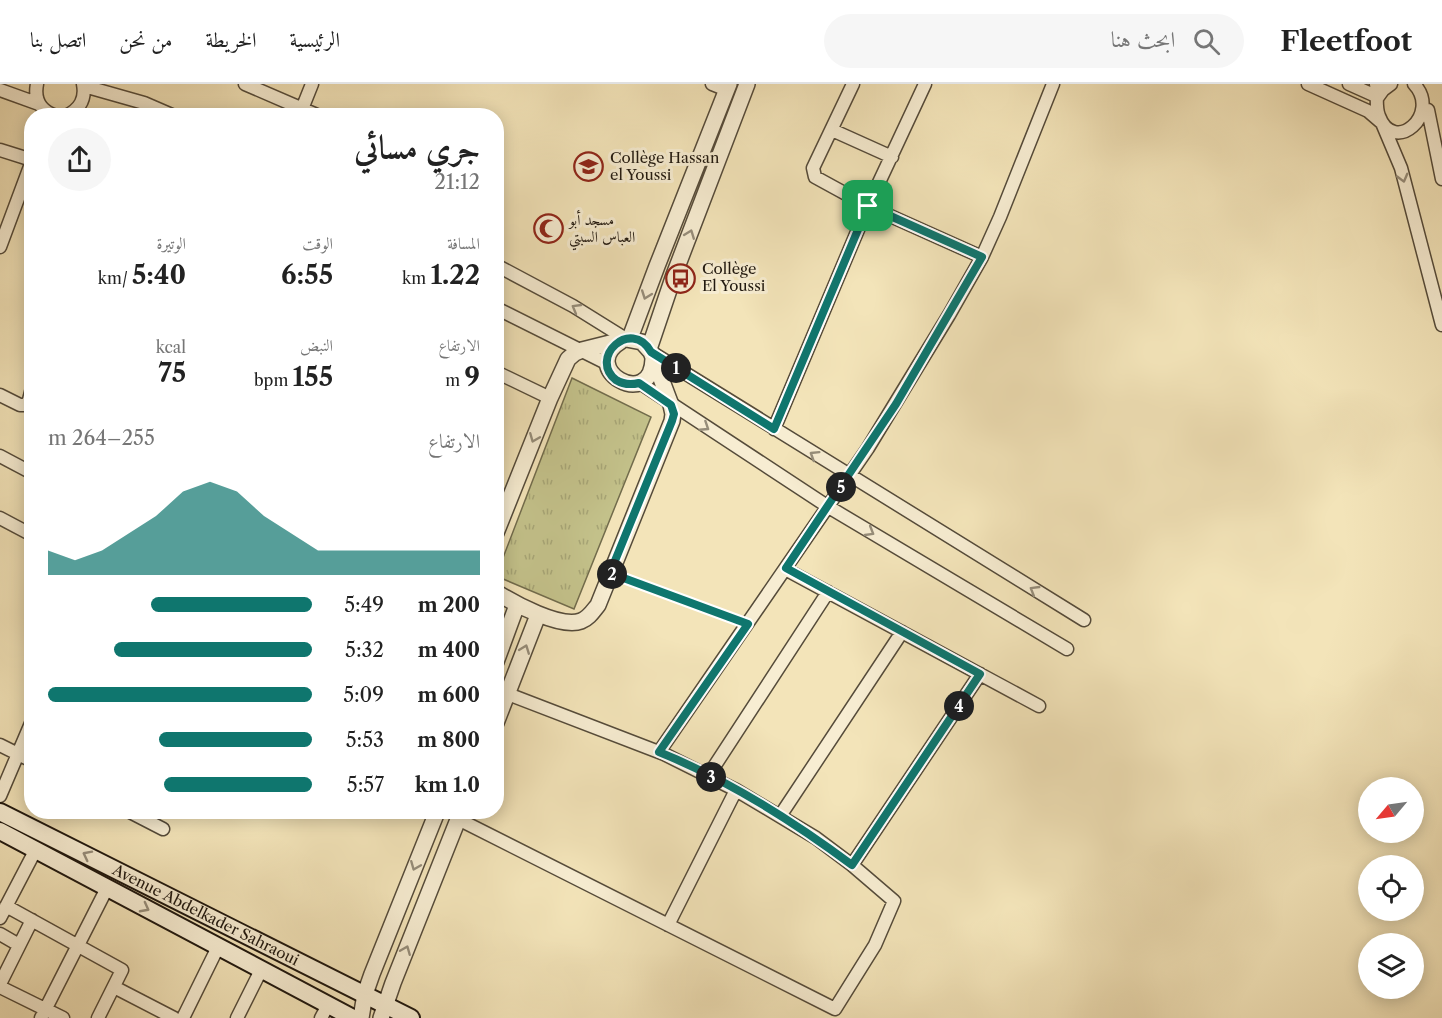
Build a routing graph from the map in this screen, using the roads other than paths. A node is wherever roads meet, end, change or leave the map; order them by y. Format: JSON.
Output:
{"nodes":[{"id":1,"x":37,"y":84,"type":"edge"},
{"id":2,"x":245,"y":84,"type":"edge"},
{"id":3,"x":312,"y":84,"type":"edge"},
{"id":4,"x":712,"y":84,"type":"edge"},
{"id":5,"x":747,"y":84,"type":"edge"},
{"id":6,"x":853,"y":84,"type":"edge"},
{"id":7,"x":925,"y":84,"type":"edge"},
{"id":8,"x":1053,"y":84,"type":"edge"},
{"id":9,"x":1308,"y":84,"type":"edge"},
{"id":10,"x":1349,"y":84,"type":"edge"},
{"id":11,"x":1376,"y":84,"type":"edge"},
{"id":12,"x":1390,"y":84,"type":"edge"},
{"id":13,"x":84,"y":85,"type":"edge"},
{"id":14,"x":728,"y":87,"type":"edge"},
{"id":15,"x":1419,"y":87,"type":"edge"},
{"id":16,"x":0,"y":90,"type":"edge"},
{"id":17,"x":1378,"y":97,"type":"junction"},
{"id":18,"x":38,"y":108,"type":"edge"},
{"id":19,"x":44,"y":108,"type":"edge"},
{"id":20,"x":78,"y":108,"type":"edge"},
{"id":21,"x":156,"y":108,"type":"edge"},
{"id":22,"x":293,"y":108,"type":"edge"},
{"id":23,"x":303,"y":108,"type":"edge"},
{"id":24,"x":1428,"y":109,"type":"junction"},
{"id":25,"x":1382,"y":123,"type":"junction"},
{"id":26,"x":832,"y":130,"type":"junction"},
{"id":27,"x":0,"y":150,"type":"edge"},
{"id":28,"x":892,"y":157,"type":"junction"},
{"id":29,"x":24,"y":158,"type":"edge"},
{"id":30,"x":1442,"y":179,"type":"edge"},
{"id":31,"x":24,"y":183,"type":"edge"},
{"id":32,"x":868,"y":206,"type":"junction"},
{"id":33,"x":0,"y":248,"type":"edge"},
{"id":34,"x":982,"y":257,"type":"junction"},
{"id":35,"x":504,"y":269,"type":"edge"},
{"id":36,"x":504,"y":312,"type":"edge"},
{"id":37,"x":1442,"y":325,"type":"edge"},
{"id":38,"x":626,"y":339,"type":"junction"},
{"id":39,"x":582,"y":350,"type":"junction"},
{"id":40,"x":651,"y":354,"type":"junction"},
{"id":41,"x":608,"y":364,"type":"junction"},
{"id":42,"x":504,"y":376,"type":"edge"},
{"id":43,"x":639,"y":383,"type":"junction"},
{"id":44,"x":0,"y":395,"type":"edge"},
{"id":45,"x":550,"y":398,"type":"junction"},
{"id":46,"x":24,"y":405,"type":"edge"},
{"id":47,"x":671,"y":405,"type":"junction"},
{"id":48,"x":774,"y":429,"type":"junction"},
{"id":49,"x":0,"y":456,"type":"edge"},
{"id":50,"x":24,"y":469,"type":"edge"},
{"id":51,"x":848,"y":476,"type":"junction"},
{"id":52,"x":827,"y":506,"type":"junction"},
{"id":53,"x":504,"y":513,"type":"edge"},
{"id":54,"x":0,"y":518,"type":"edge"},
{"id":55,"x":24,"y":531,"type":"edge"},
{"id":56,"x":786,"y":568,"type":"junction"},
{"id":57,"x":828,"y":592,"type":"junction"},
{"id":58,"x":504,"y":597,"type":"edge"},
{"id":59,"x":517,"y":605,"type":"junction"},
{"id":60,"x":538,"y":615,"type":"junction"},
{"id":61,"x":1084,"y":620,"type":"dead end"},
{"id":62,"x":902,"y":632,"type":"junction"},
{"id":63,"x":504,"y":640,"type":"edge"},
{"id":64,"x":1067,"y":649,"type":"dead end"},
{"id":65,"x":980,"y":674,"type":"junction"},
{"id":66,"x":508,"y":694,"type":"junction"},
{"id":67,"x":504,"y":704,"type":"edge"},
{"id":68,"x":1039,"y":706,"type":"dead end"},
{"id":69,"x":24,"y":741,"type":"edge"},
{"id":70,"x":0,"y":745,"type":"edge"},
{"id":71,"x":659,"y":752,"type":"junction"},
{"id":72,"x":19,"y":754,"type":"junction"},
{"id":73,"x":24,"y":757,"type":"edge"},
{"id":74,"x":708,"y":776,"type":"junction"},
{"id":75,"x":736,"y":790,"type":"junction"},
{"id":76,"x":0,"y":796,"type":"edge"},
{"id":77,"x":0,"y":812,"type":"edge"},
{"id":78,"x":780,"y":816,"type":"junction"},
{"id":79,"x":144,"y":819,"type":"edge"},
{"id":80,"x":434,"y":819,"type":"edge"},
{"id":81,"x":458,"y":819,"type":"edge"},
{"id":82,"x":468,"y":819,"type":"edge"},
{"id":83,"x":164,"y":829,"type":"dead end"},
{"id":84,"x":0,"y":831,"type":"edge"},
{"id":85,"x":35,"y":850,"type":"junction"},
{"id":86,"x":852,"y":865,"type":"junction"},
{"id":87,"x":107,"y":888,"type":"junction"},
{"id":88,"x":6,"y":906,"type":"junction"},
{"id":89,"x":0,"y":918,"type":"edge"},
{"id":90,"x":32,"y":920,"type":"junction"},
{"id":91,"x":668,"y":925,"type":"junction"},
{"id":92,"x":0,"y":934,"type":"edge"},
{"id":93,"x":19,"y":945,"type":"junction"},
{"id":94,"x":78,"y":945,"type":"junction"},
{"id":95,"x":218,"y":947,"type":"junction"},
{"id":96,"x":261,"y":970,"type":"junction"},
{"id":97,"x":0,"y":986,"type":"edge"},
{"id":98,"x":114,"y":987,"type":"junction"},
{"id":99,"x":365,"y":994,"type":"junction"},
{"id":100,"x":383,"y":1011,"type":"edge"},
{"id":101,"x":325,"y":1012,"type":"edge"},
{"id":102,"x":43,"y":1013,"type":"edge"},
{"id":103,"x":63,"y":1018,"type":"edge"},
{"id":104,"x":98,"y":1018,"type":"edge"},
{"id":105,"x":174,"y":1018,"type":"edge"},
{"id":106,"x":183,"y":1018,"type":"edge"},
{"id":107,"x":237,"y":1018,"type":"edge"},
{"id":108,"x":353,"y":1018,"type":"edge"},
{"id":109,"x":361,"y":1018,"type":"edge"},
{"id":110,"x":411,"y":1018,"type":"edge"}],
"edges":[{"from":1,"to":19,"type":"street"},
{"from":2,"to":22,"type":"street"},
{"from":3,"to":23,"type":"street"},
{"from":4,"to":14,"type":"street"},
{"from":40,"to":5,"type":"street","one_way":true},
{"from":6,"to":26,"type":"street"},
{"from":7,"to":28,"type":"street"},
{"from":8,"to":34,"type":"street"},
{"from":9,"to":25,"type":"street"},
{"from":10,"to":17,"type":"street"},
{"from":11,"to":17,"type":"street"},
{"from":12,"to":17,"type":"street"},
{"from":13,"to":20,"type":"street"},
{"from":13,"to":21,"type":"street"},
{"from":14,"to":38,"type":"street","one_way":true},
{"from":15,"to":24,"type":"street"},
{"from":16,"to":18,"type":"street"},
{"from":17,"to":25,"type":"street"},
{"from":24,"to":25,"type":"street"},
{"from":24,"to":30,"type":"street"},
{"from":25,"to":37,"type":"street","one_way":true},
{"from":26,"to":28,"type":"street"},
{"from":26,"to":32,"type":"street"},
{"from":27,"to":29,"type":"street"},
{"from":28,"to":32,"type":"street"},
{"from":31,"to":33,"type":"street"},
{"from":32,"to":34,"type":"street"},
{"from":32,"to":48,"type":"street"},
{"from":34,"to":51,"type":"street"},
{"from":38,"to":35,"type":"street","one_way":true},
{"from":36,"to":39,"type":"street"},
{"from":38,"to":39,"type":"street"},
{"from":38,"to":40,"type":"street"},
{"from":38,"to":41,"type":"street"},
{"from":39,"to":41,"type":"street"},
{"from":39,"to":45,"type":"street"},
{"from":40,"to":43,"type":"street"},
{"from":40,"to":47,"type":"street"},
{"from":40,"to":48,"type":"street"},
{"from":41,"to":43,"type":"street"},
{"from":42,"to":45,"type":"street"},
{"from":43,"to":47,"type":"street"},
{"from":44,"to":46,"type":"street"},
{"from":45,"to":53,"type":"street","one_way":true},
{"from":47,"to":52,"type":"street","one_way":true},
{"from":47,"to":60,"type":"street"},
{"from":51,"to":48,"type":"street","one_way":true},
{"from":49,"to":50,"type":"street"},
{"from":51,"to":52,"type":"street"},
{"from":61,"to":51,"type":"street","one_way":true},
{"from":52,"to":56,"type":"street"},
{"from":52,"to":64,"type":"street","one_way":true},
{"from":54,"to":55,"type":"street"},
{"from":56,"to":57,"type":"street"},
{"from":56,"to":71,"type":"street"},
{"from":57,"to":62,"type":"street"},
{"from":57,"to":74,"type":"street"},
{"from":58,"to":59,"type":"street"},
{"from":59,"to":60,"type":"street"},
{"from":59,"to":63,"type":"street"},
{"from":66,"to":60,"type":"street","one_way":true},
{"from":62,"to":65,"type":"street"},
{"from":62,"to":78,"type":"street"},
{"from":65,"to":68,"type":"street"},
{"from":65,"to":86,"type":"street"},
{"from":66,"to":67,"type":"street"},
{"from":66,"to":71,"type":"street"},
{"from":69,"to":72,"type":"street"},
{"from":70,"to":72,"type":"street"},
{"from":71,"to":74,"type":"street"},
{"from":72,"to":73,"type":"street"},
{"from":72,"to":76,"type":"street"},
{"from":74,"to":75,"type":"street"},
{"from":75,"to":78,"type":"street"},
{"from":75,"to":91,"type":"street"},
{"from":99,"to":77,"type":"main road","name":"Avenue Abdelkader Sahraoui","one_way":true},
{"from":78,"to":86,"type":"street"},
{"from":79,"to":83,"type":"street"},
{"from":80,"to":99,"type":"street","one_way":true},
{"from":100,"to":81,"type":"street","one_way":true},
{"from":82,"to":91,"type":"street"},
{"from":84,"to":85,"type":"main road","name":"Avenue Abdelkader Sahraoui"},
{"from":85,"to":87,"type":"main road","name":"Avenue Abdelkader Sahraoui"},
{"from":85,"to":88,"type":"street"},
{"from":86,"to":91,"type":"street"},
{"from":87,"to":94,"type":"street"},
{"from":87,"to":95,"type":"main road","name":"Avenue Abdelkader Sahraoui","one_way":true},
{"from":88,"to":89,"type":"street"},
{"from":88,"to":90,"type":"street"},
{"from":90,"to":93,"type":"street"},
{"from":90,"to":94,"type":"street"},
{"from":92,"to":93,"type":"street"},
{"from":93,"to":97,"type":"street"},
{"from":94,"to":98,"type":"street"},
{"from":94,"to":102,"type":"street"},
{"from":95,"to":96,"type":"main road","name":"Avenue Abdelkader Sahraoui"},
{"from":95,"to":106,"type":"street"},
{"from":96,"to":101,"type":"main road","name":"Avenue Abdelkader Sahraoui"},
{"from":96,"to":107,"type":"street"},
{"from":97,"to":102,"type":"street"},
{"from":98,"to":104,"type":"street"},
{"from":98,"to":105,"type":"street"},
{"from":99,"to":100,"type":"main road","name":"Avenue Abdelkader Sahraoui"},
{"from":99,"to":109,"type":"street"},
{"from":100,"to":110,"type":"main road","name":"Avenue Abdelkader Sahraoui"},
{"from":101,"to":108,"type":"main road","name":"Avenue Abdelkader Sahraoui"},
{"from":102,"to":103,"type":"street"}]}
